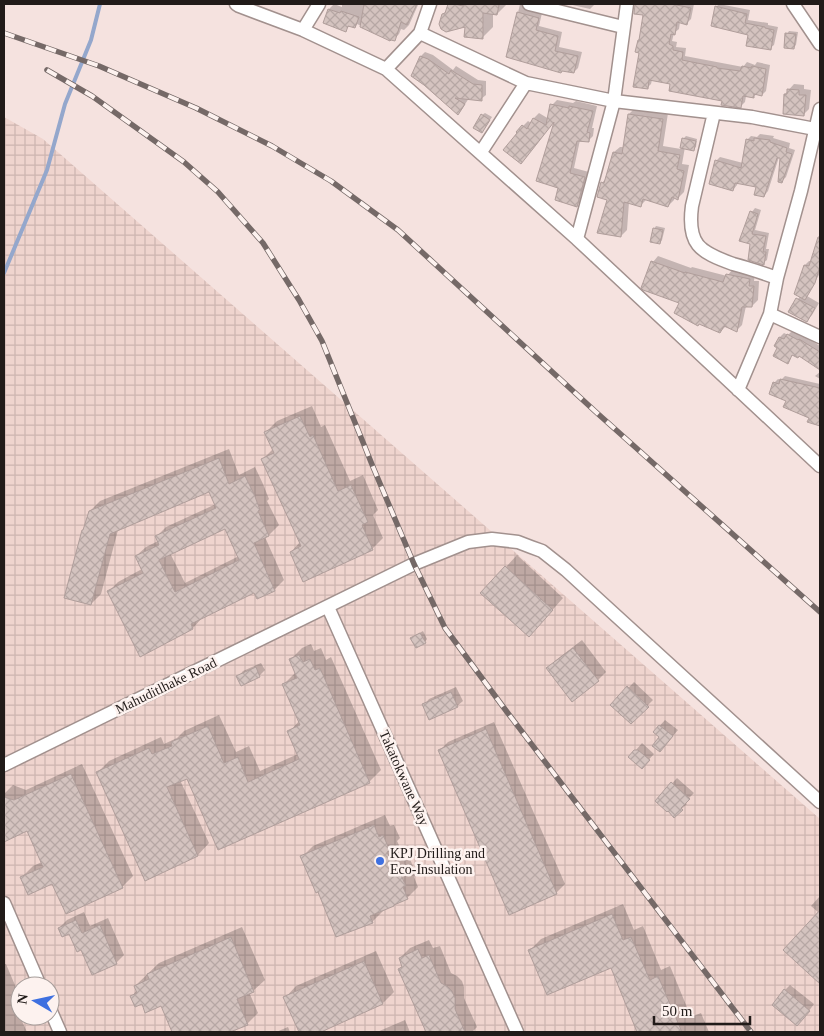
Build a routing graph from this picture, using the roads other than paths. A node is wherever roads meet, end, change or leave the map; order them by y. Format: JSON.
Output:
{"nodes":[{"id":1,"x":236,"y":4,"type":"edge"},
{"id":2,"x":319,"y":4,"type":"edge"},
{"id":3,"x":430,"y":4,"type":"edge"},
{"id":4,"x":529,"y":4,"type":"edge"},
{"id":5,"x":626,"y":4,"type":"edge"},
{"id":6,"x":793,"y":4,"type":"edge"},
{"id":7,"x":623,"y":27,"type":"junction"},
{"id":8,"x":302,"y":30,"type":"junction"},
{"id":9,"x":420,"y":33,"type":"junction"},
{"id":10,"x":820,"y":44,"type":"edge"},
{"id":11,"x":386,"y":69,"type":"junction"},
{"id":12,"x":526,"y":83,"type":"junction"},
{"id":13,"x":614,"y":101,"type":"junction"},
{"id":14,"x":820,"y":109,"type":"edge"},
{"id":15,"x":714,"y":113,"type":"junction"},
{"id":16,"x":815,"y":129,"type":"junction"},
{"id":17,"x":481,"y":152,"type":"junction"},
{"id":18,"x":577,"y":240,"type":"junction"},
{"id":19,"x":777,"y":278,"type":"junction"},
{"id":20,"x":770,"y":314,"type":"junction"},
{"id":21,"x":820,"y":337,"type":"edge"},
{"id":22,"x":738,"y":390,"type":"junction"},
{"id":23,"x":820,"y":466,"type":"edge"},
{"id":24,"x":328,"y":607,"type":"junction"},
{"id":25,"x":4,"y":765,"type":"edge"},
{"id":26,"x":820,"y":802,"type":"edge"},
{"id":27,"x":4,"y":903,"type":"edge"},
{"id":28,"x":36,"y":976,"type":"edge"},
{"id":29,"x":517,"y":1032,"type":"edge"}],
"edges":[{"from":1,"to":8,"type":"street"},
{"from":2,"to":8,"type":"street"},
{"from":3,"to":9,"type":"street"},
{"from":4,"to":7,"type":"street"},
{"from":5,"to":7,"type":"street"},
{"from":6,"to":10,"type":"street"},
{"from":7,"to":13,"type":"street"},
{"from":8,"to":11,"type":"street"},
{"from":9,"to":11,"type":"street"},
{"from":9,"to":12,"type":"street"},
{"from":11,"to":17,"type":"street"},
{"from":12,"to":13,"type":"street"},
{"from":12,"to":17,"type":"street"},
{"from":13,"to":15,"type":"street"},
{"from":13,"to":18,"type":"street"},
{"from":14,"to":16,"type":"street"},
{"from":15,"to":16,"type":"street"},
{"from":15,"to":19,"type":"street"},
{"from":16,"to":19,"type":"street"},
{"from":17,"to":18,"type":"street"},
{"from":18,"to":22,"type":"street"},
{"from":19,"to":20,"type":"street"},
{"from":20,"to":21,"type":"street"},
{"from":20,"to":22,"type":"street"},
{"from":22,"to":23,"type":"street"},
{"from":24,"to":25,"type":"street","name":"Mahuditlhake Road"},
{"from":24,"to":26,"type":"street","name":"Mahuditlhake Road"},
{"from":24,"to":29,"type":"street","name":"Takatokwane Way"},
{"from":27,"to":28,"type":"street"}]}
